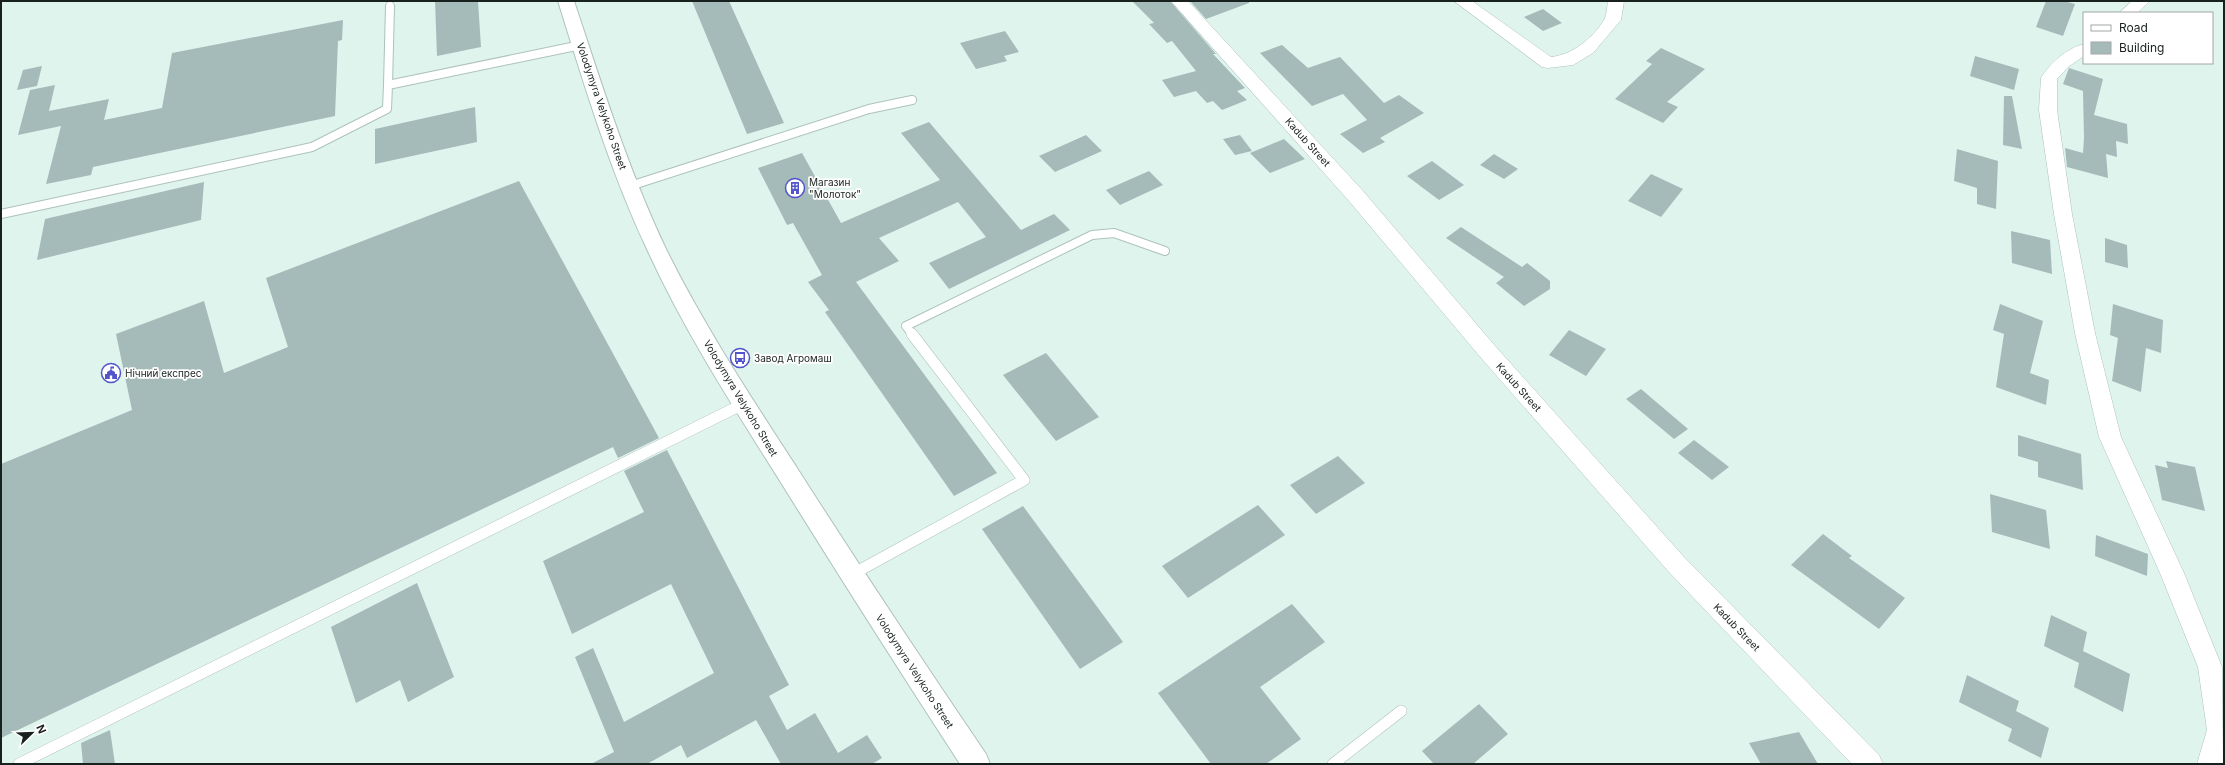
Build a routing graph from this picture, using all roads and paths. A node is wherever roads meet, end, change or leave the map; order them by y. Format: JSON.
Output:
{"nodes":[{"id":1,"x":566,"y":1,"type":"edge"},
{"id":2,"x":1179,"y":1,"type":"edge"},
{"id":3,"x":1462,"y":1,"type":"edge"},
{"id":4,"x":1616,"y":1,"type":"edge"},
{"id":5,"x":2142,"y":1,"type":"edge"},
{"id":6,"x":390,"y":6,"type":"dead end"},
{"id":7,"x":2128,"y":12,"type":"edge"},
{"id":8,"x":581,"y":45,"type":"junction"},
{"id":9,"x":2083,"y":50,"type":"edge"},
{"id":10,"x":388,"y":85,"type":"junction"},
{"id":11,"x":912,"y":100,"type":"dead end"},
{"id":12,"x":630,"y":186,"type":"junction"},
{"id":13,"x":1,"y":214,"type":"edge"},
{"id":14,"x":1165,"y":251,"type":"dead end"},
{"id":15,"x":743,"y":404,"type":"junction"},
{"id":16,"x":851,"y":575,"type":"junction"},
{"id":17,"x":1401,"y":711,"type":"dead end"},
{"id":18,"x":19,"y":764,"type":"edge"},
{"id":19,"x":976,"y":764,"type":"edge"},
{"id":20,"x":1333,"y":764,"type":"edge"},
{"id":21,"x":1870,"y":764,"type":"edge"},
{"id":22,"x":2210,"y":764,"type":"edge"}],
"edges":[{"from":1,"to":8,"type":"main road","name":"Volodymyra Velykoho Street"},
{"from":2,"to":21,"type":"street","name":"Kadub Street"},
{"from":3,"to":4,"type":"street"},
{"from":5,"to":7,"type":"street"},
{"from":6,"to":10,"type":"lane"},
{"from":8,"to":10,"type":"lane"},
{"from":8,"to":12,"type":"main road","name":"Volodymyra Velykoho Street"},
{"from":9,"to":22,"type":"street"},
{"from":10,"to":13,"type":"lane"},
{"from":11,"to":12,"type":"lane"},
{"from":12,"to":15,"type":"main road","name":"Volodymyra Velykoho Street"},
{"from":14,"to":16,"type":"lane"},
{"from":15,"to":16,"type":"main road","name":"Volodymyra Velykoho Street"},
{"from":15,"to":18,"type":"lane"},
{"from":16,"to":19,"type":"main road","name":"Volodymyra Velykoho Street"},
{"from":17,"to":20,"type":"lane"}]}
